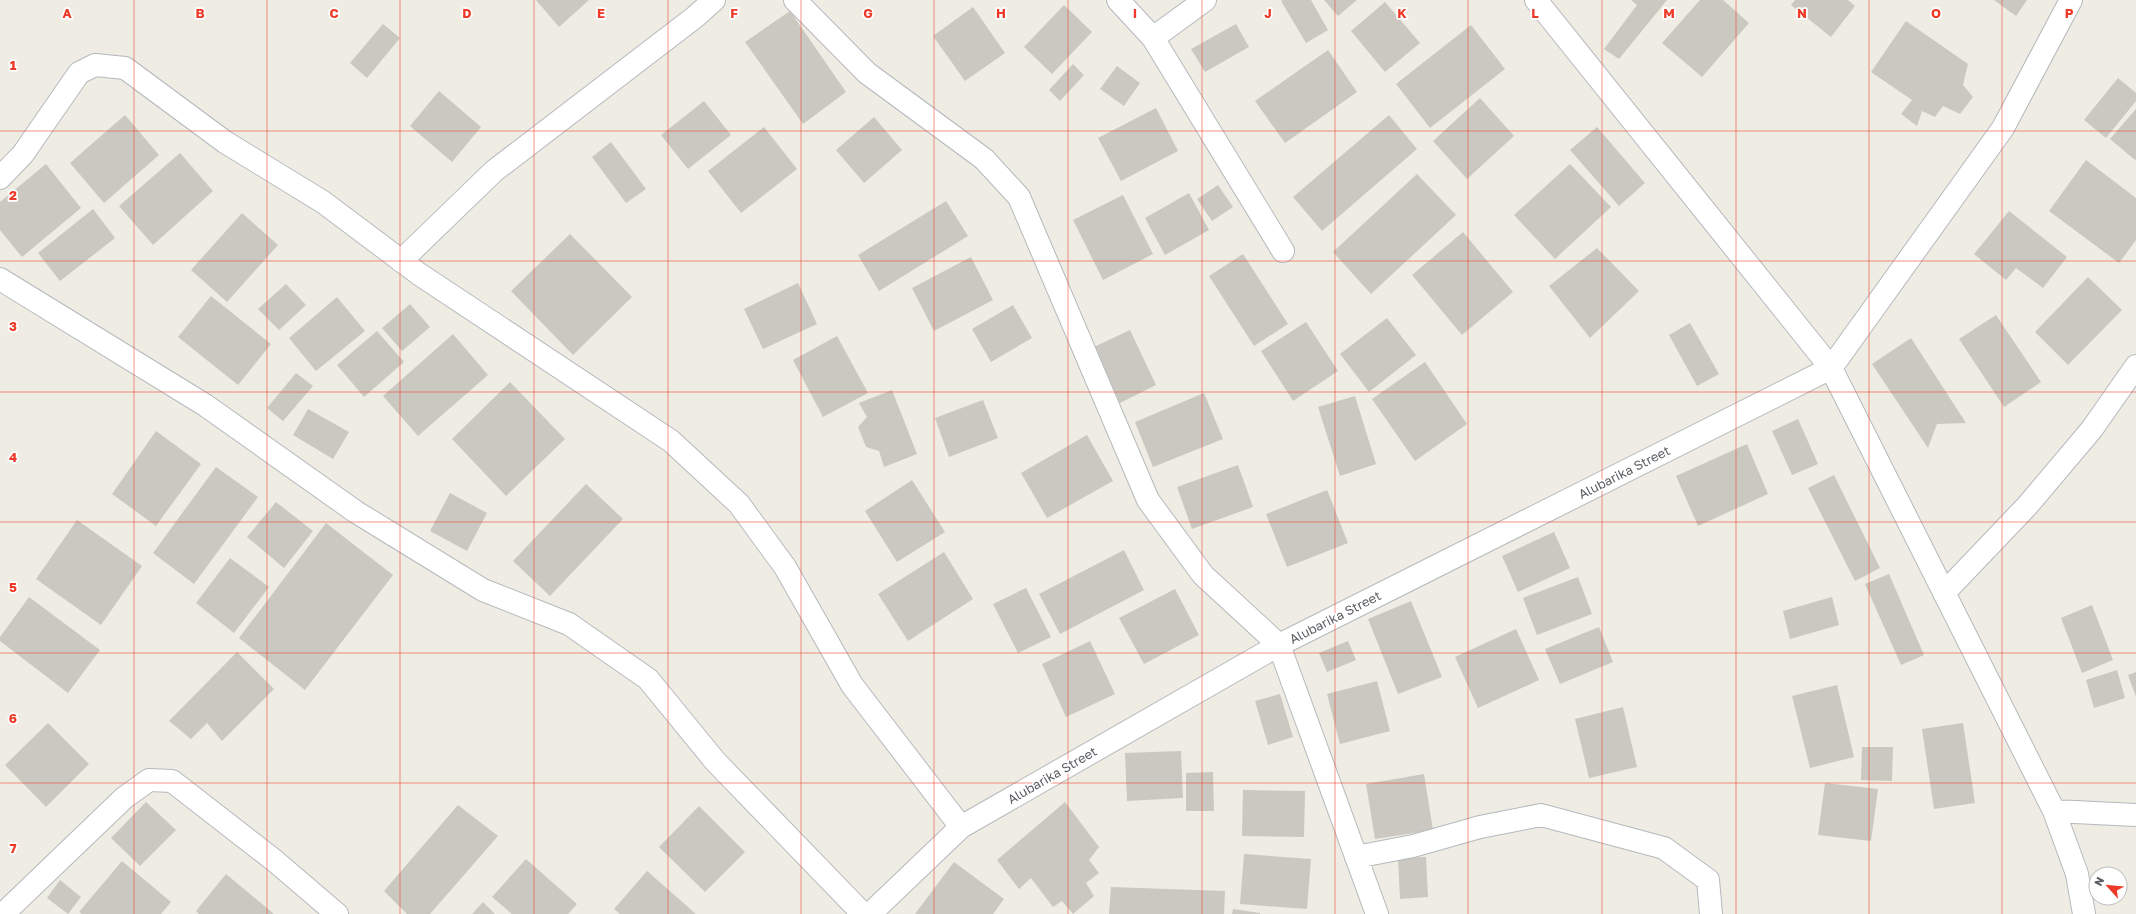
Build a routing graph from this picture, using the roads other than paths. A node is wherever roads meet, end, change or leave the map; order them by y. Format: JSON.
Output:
{"nodes":[{"id":1,"x":714,"y":0,"type":"edge"},
{"id":2,"x":795,"y":0,"type":"edge"},
{"id":3,"x":1118,"y":0,"type":"edge"},
{"id":4,"x":1205,"y":0,"type":"edge"},
{"id":5,"x":1536,"y":0,"type":"edge"},
{"id":6,"x":2072,"y":0,"type":"edge"},
{"id":7,"x":1153,"y":38,"type":"junction"},
{"id":8,"x":0,"y":178,"type":"edge"},
{"id":9,"x":1283,"y":251,"type":"dead end"},
{"id":10,"x":401,"y":261,"type":"junction"},
{"id":11,"x":0,"y":279,"type":"edge"},
{"id":12,"x":2136,"y":366,"type":"edge"},
{"id":13,"x":1831,"y":368,"type":"junction"},
{"id":14,"x":1944,"y":593,"type":"junction"},
{"id":15,"x":1279,"y":645,"type":"junction"},
{"id":16,"x":2054,"y":811,"type":"junction"},
{"id":17,"x":2136,"y":815,"type":"edge"},
{"id":18,"x":961,"y":827,"type":"junction"},
{"id":19,"x":1356,"y":857,"type":"junction"},
{"id":20,"x":3,"y":914,"type":"edge"},
{"id":21,"x":337,"y":914,"type":"edge"},
{"id":22,"x":863,"y":914,"type":"edge"},
{"id":23,"x":870,"y":914,"type":"edge"},
{"id":24,"x":1377,"y":914,"type":"edge"},
{"id":25,"x":1712,"y":914,"type":"edge"},
{"id":26,"x":2084,"y":914,"type":"edge"}],
"edges":[{"from":1,"to":10,"type":"street"},
{"from":2,"to":15,"type":"street"},
{"from":3,"to":7,"type":"street"},
{"from":4,"to":7,"type":"street"},
{"from":5,"to":13,"type":"street"},
{"from":6,"to":13,"type":"street"},
{"from":7,"to":9,"type":"street"},
{"from":8,"to":10,"type":"street"},
{"from":10,"to":18,"type":"street"},
{"from":11,"to":22,"type":"street"},
{"from":12,"to":14,"type":"street"},
{"from":13,"to":14,"type":"street"},
{"from":13,"to":15,"type":"street","name":"Alubarika Street"},
{"from":14,"to":16,"type":"street"},
{"from":15,"to":18,"type":"street","name":"Alubarika Street"},
{"from":15,"to":19,"type":"street"},
{"from":16,"to":17,"type":"street"},
{"from":16,"to":26,"type":"street"},
{"from":18,"to":23,"type":"street","name":"Alubarika Street"},
{"from":19,"to":24,"type":"street"},
{"from":19,"to":25,"type":"street"},
{"from":20,"to":21,"type":"street"}]}
